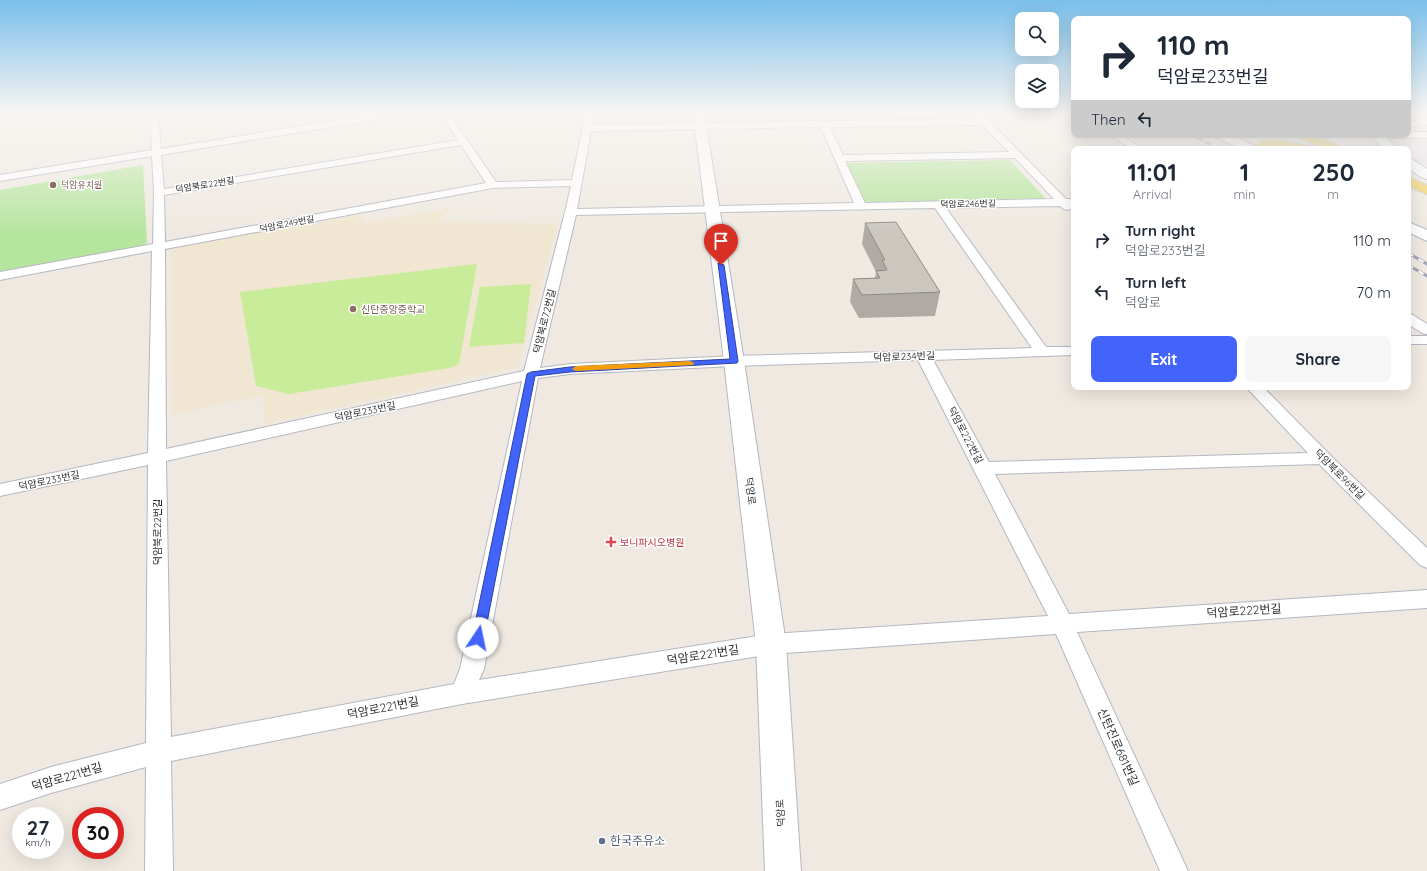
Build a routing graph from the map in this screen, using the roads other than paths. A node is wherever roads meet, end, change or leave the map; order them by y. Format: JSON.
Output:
{"nodes":[{"id":1,"x":156,"y":152,"type":"edge"},
{"id":2,"x":152,"y":153,"type":"edge"},
{"id":3,"x":400,"y":153,"type":"edge"},
{"id":4,"x":472,"y":153,"type":"edge"},
{"id":5,"x":581,"y":153,"type":"edge"},
{"id":6,"x":703,"y":153,"type":"edge"},
{"id":7,"x":837,"y":153,"type":"edge"},
{"id":8,"x":1016,"y":153,"type":"edge"},
{"id":9,"x":1018,"y":155,"type":"junction"},
{"id":10,"x":839,"y":158,"type":"junction"},
{"id":11,"x":1411,"y":164,"type":"edge"},
{"id":12,"x":1427,"y":175,"type":"edge"},
{"id":13,"x":0,"y":178,"type":"edge"},
{"id":14,"x":575,"y":183,"type":"junction"},
{"id":15,"x":1411,"y":183,"type":"edge"},
{"id":16,"x":493,"y":185,"type":"junction"},
{"id":17,"x":1411,"y":190,"type":"edge"},
{"id":18,"x":159,"y":192,"type":"junction"},
{"id":19,"x":1426,"y":195,"type":"edge"},
{"id":20,"x":1068,"y":202,"type":"edge"},
{"id":21,"x":938,"y":205,"type":"junction"},
{"id":22,"x":861,"y":207,"type":"junction"},
{"id":23,"x":712,"y":210,"type":"junction"},
{"id":24,"x":570,"y":212,"type":"junction"},
{"id":25,"x":1411,"y":228,"type":"edge"},
{"id":26,"x":1427,"y":236,"type":"edge"},
{"id":27,"x":159,"y":248,"type":"junction"},
{"id":28,"x":0,"y":276,"type":"edge"},
{"id":29,"x":1411,"y":320,"type":"edge"},
{"id":30,"x":1427,"y":330,"type":"edge"},
{"id":31,"x":1411,"y":340,"type":"edge"},
{"id":32,"x":1427,"y":340,"type":"edge"},
{"id":33,"x":1071,"y":351,"type":"edge"},
{"id":34,"x":1042,"y":352,"type":"junction"},
{"id":35,"x":923,"y":355,"type":"junction"},
{"id":36,"x":734,"y":361,"type":"junction"},
{"id":37,"x":531,"y":374,"type":"junction"},
{"id":38,"x":1257,"y":390,"type":"edge"},
{"id":39,"x":157,"y":457,"type":"junction"},
{"id":40,"x":1323,"y":458,"type":"junction"},
{"id":41,"x":983,"y":468,"type":"junction"},
{"id":42,"x":0,"y":490,"type":"edge"},
{"id":43,"x":1427,"y":560,"type":"edge"},
{"id":44,"x":1427,"y":599,"type":"edge"},
{"id":45,"x":1062,"y":623,"type":"junction"},
{"id":46,"x":772,"y":644,"type":"junction"},
{"id":47,"x":462,"y":693,"type":"junction"},
{"id":48,"x":158,"y":752,"type":"junction"},
{"id":49,"x":0,"y":797,"type":"edge"},
{"id":50,"x":159,"y":871,"type":"edge"},
{"id":51,"x":783,"y":871,"type":"edge"},
{"id":52,"x":1174,"y":871,"type":"edge"}],
"edges":[{"from":1,"to":18,"type":"street","name":"덕암북로22번길"},
{"from":2,"to":13,"type":"street"},
{"from":3,"to":18,"type":"street","name":"덕암북로22번길"},
{"from":4,"to":16,"type":"street"},
{"from":5,"to":14,"type":"street","name":"덕암북로72번길"},
{"from":6,"to":23,"type":"street","name":"덕암로"},
{"from":7,"to":10,"type":"street"},
{"from":8,"to":9,"type":"street"},
{"from":9,"to":10,"type":"street"},
{"from":9,"to":20,"type":"street"},
{"from":10,"to":22,"type":"street"},
{"from":11,"to":12,"type":"street"},
{"from":14,"to":16,"type":"street","name":"덕암로249번길"},
{"from":14,"to":24,"type":"street","name":"덕암북로72번길"},
{"from":15,"to":19,"type":"main road"},
{"from":16,"to":27,"type":"street","name":"덕암로249번길"},
{"from":17,"to":19,"type":"main road"},
{"from":18,"to":27,"type":"street","name":"덕암북로22번길"},
{"from":20,"to":21,"type":"street","name":"덕암로246번길"},
{"from":21,"to":22,"type":"street","name":"덕암로246번길"},
{"from":21,"to":34,"type":"street"},
{"from":22,"to":23,"type":"street","name":"덕암로246번길"},
{"from":23,"to":24,"type":"street","name":"덕암로246번길"},
{"from":23,"to":36,"type":"street","name":"덕암로"},
{"from":24,"to":37,"type":"street","name":"덕암북로72번길"},
{"from":25,"to":26,"type":"street"},
{"from":27,"to":28,"type":"street","name":"덕암로249번길"},
{"from":27,"to":39,"type":"street","name":"덕암북로22번길"},
{"from":29,"to":30,"type":"street"},
{"from":31,"to":32,"type":"street"},
{"from":33,"to":34,"type":"street","name":"덕암로234번길"},
{"from":34,"to":35,"type":"street","name":"덕암로234번길"},
{"from":35,"to":36,"type":"street","name":"덕암로234번길"},
{"from":35,"to":41,"type":"street","name":"덕암로222번길"},
{"from":36,"to":37,"type":"street","name":"덕암로233번길"},
{"from":36,"to":46,"type":"street","name":"덕암로"},
{"from":37,"to":39,"type":"street","name":"덕암로233번길"},
{"from":37,"to":47,"type":"street","name":"덕암북로72번길"},
{"from":38,"to":40,"type":"street","name":"덕암북로96번길"},
{"from":39,"to":42,"type":"street","name":"덕암로233번길"},
{"from":39,"to":48,"type":"street","name":"덕암북로22번길"},
{"from":40,"to":41,"type":"street"},
{"from":40,"to":43,"type":"street","name":"덕암북로96번길"},
{"from":41,"to":45,"type":"street","name":"덕암로222번길"},
{"from":44,"to":45,"type":"street","name":"덕암로222번길"},
{"from":45,"to":46,"type":"street","name":"덕암로222번길"},
{"from":45,"to":52,"type":"street","name":"신탄진로681번길"},
{"from":46,"to":47,"type":"street","name":"덕암로221번길"},
{"from":46,"to":51,"type":"street","name":"덕암로"},
{"from":47,"to":48,"type":"street","name":"덕암로221번길"},
{"from":48,"to":49,"type":"street","name":"덕암로221번길"},
{"from":48,"to":50,"type":"street","name":"덕암북로22번길"}]}
